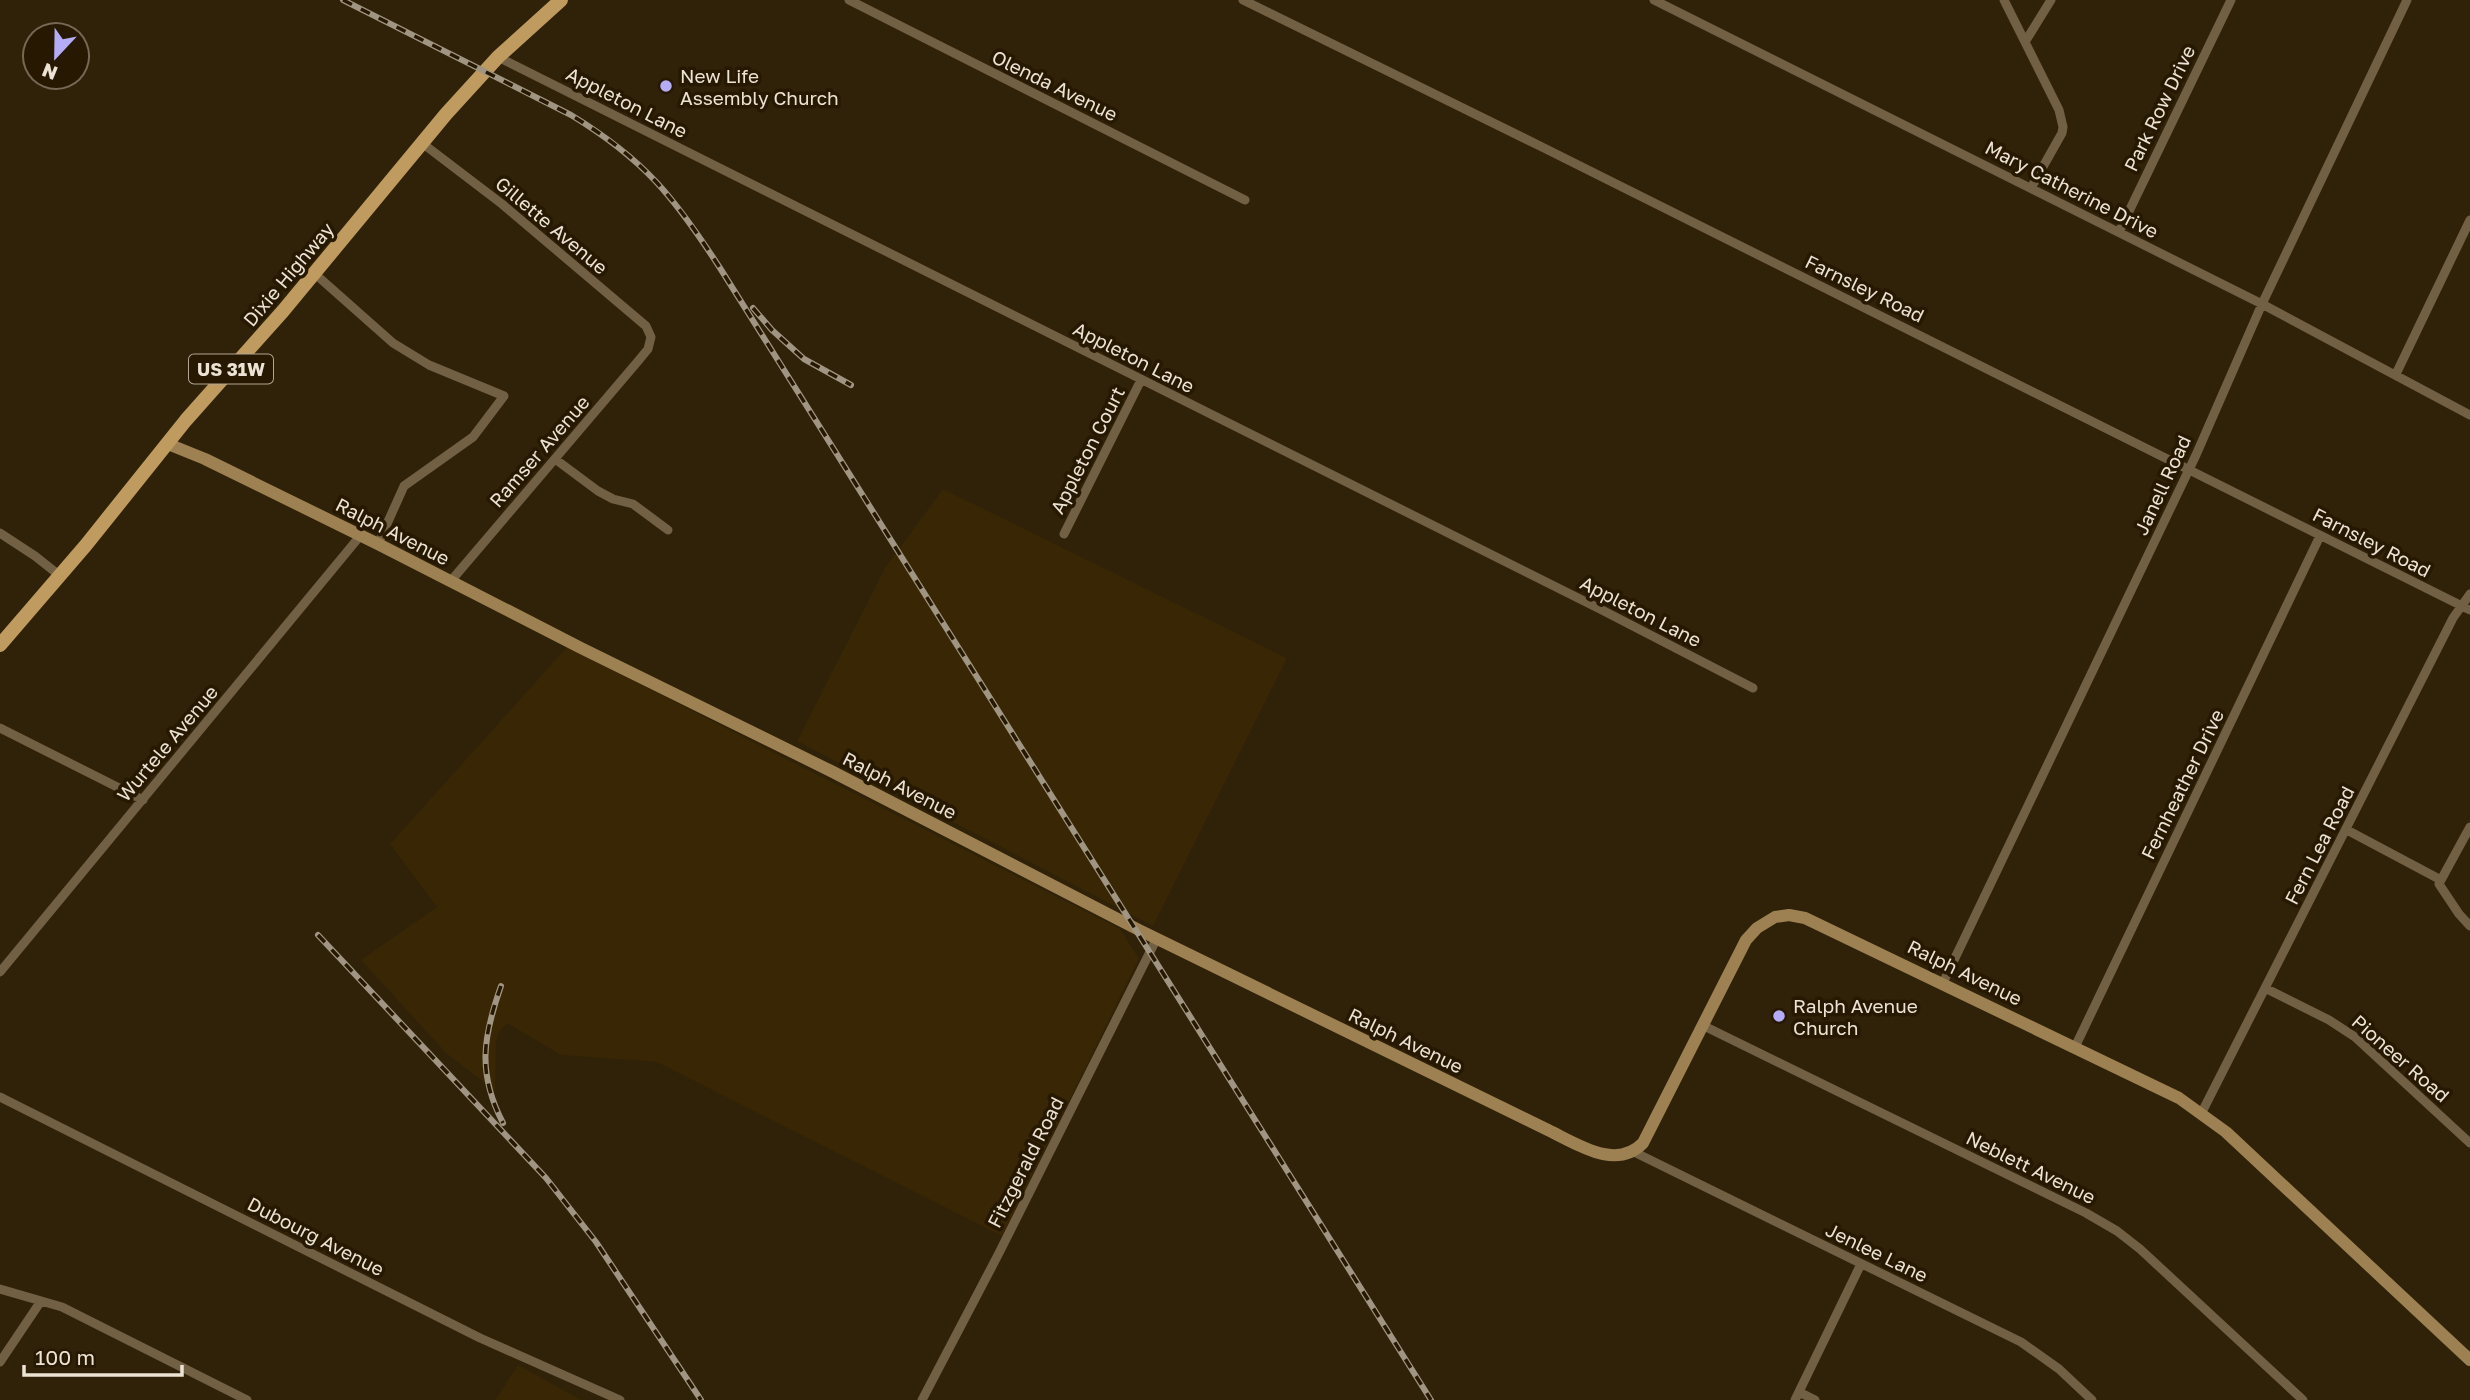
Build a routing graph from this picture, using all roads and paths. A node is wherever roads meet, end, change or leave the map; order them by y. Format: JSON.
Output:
{"nodes":[{"id":1,"x":561,"y":0,"type":"edge"},
{"id":2,"x":849,"y":0,"type":"edge"},
{"id":3,"x":1242,"y":0,"type":"edge"},
{"id":4,"x":1654,"y":0,"type":"edge"},
{"id":5,"x":2004,"y":0,"type":"edge"},
{"id":6,"x":2051,"y":0,"type":"edge"},
{"id":7,"x":2231,"y":0,"type":"edge"},
{"id":8,"x":2407,"y":0,"type":"edge"},
{"id":9,"x":2025,"y":42,"type":"junction"},
{"id":10,"x":498,"y":57,"type":"junction"},
{"id":11,"x":422,"y":143,"type":"junction"},
{"id":12,"x":2031,"y":188,"type":"junction"},
{"id":13,"x":1245,"y":200,"type":"dead end"},
{"id":14,"x":2470,"y":221,"type":"edge"},
{"id":15,"x":2119,"y":232,"type":"junction"},
{"id":16,"x":314,"y":273,"type":"junction"},
{"id":17,"x":2262,"y":304,"type":"junction"},
{"id":18,"x":651,"y":341,"type":"joint"},
{"id":19,"x":2396,"y":374,"type":"junction"},
{"id":20,"x":1141,"y":380,"type":"junction"},
{"id":21,"x":2470,"y":415,"type":"edge"},
{"id":22,"x":168,"y":444,"type":"junction"},
{"id":23,"x":555,"y":459,"type":"junction"},
{"id":24,"x":2189,"y":469,"type":"junction"},
{"id":25,"x":668,"y":530,"type":"dead end"},
{"id":26,"x":0,"y":533,"type":"edge"},
{"id":27,"x":1064,"y":534,"type":"dead end"},
{"id":28,"x":360,"y":536,"type":"junction"},
{"id":29,"x":2320,"y":536,"type":"junction"},
{"id":30,"x":378,"y":544,"type":"junction"},
{"id":31,"x":59,"y":575,"type":"junction"},
{"id":32,"x":450,"y":582,"type":"junction"},
{"id":33,"x":2470,"y":594,"type":"edge"},
{"id":34,"x":2466,"y":608,"type":"edge"},
{"id":35,"x":0,"y":645,"type":"edge"},
{"id":36,"x":1753,"y":688,"type":"dead end"},
{"id":37,"x":0,"y":727,"type":"edge"},
{"id":38,"x":143,"y":800,"type":"junction"},
{"id":39,"x":2470,"y":827,"type":"edge"},
{"id":40,"x":2347,"y":830,"type":"junction"},
{"id":41,"x":2441,"y":880,"type":"junction"},
{"id":42,"x":2470,"y":926,"type":"edge"},
{"id":43,"x":1157,"y":938,"type":"junction"},
{"id":44,"x":0,"y":972,"type":"edge"},
{"id":45,"x":1942,"y":983,"type":"junction"},
{"id":46,"x":2265,"y":988,"type":"junction"},
{"id":47,"x":1702,"y":1025,"type":"junction"},
{"id":48,"x":2075,"y":1046,"type":"junction"},
{"id":49,"x":0,"y":1097,"type":"edge"},
{"id":50,"x":2202,"y":1114,"type":"junction"},
{"id":51,"x":2470,"y":1143,"type":"edge"},
{"id":52,"x":1634,"y":1152,"type":"junction"},
{"id":53,"x":1861,"y":1264,"type":"junction"},
{"id":54,"x":0,"y":1289,"type":"edge"},
{"id":55,"x":41,"y":1301,"type":"junction"},
{"id":56,"x":2470,"y":1360,"type":"edge"},
{"id":57,"x":0,"y":1362,"type":"edge"},
{"id":58,"x":1797,"y":1396,"type":"edge"},
{"id":59,"x":247,"y":1400,"type":"edge"},
{"id":60,"x":620,"y":1400,"type":"edge"},
{"id":61,"x":922,"y":1400,"type":"edge"},
{"id":62,"x":1815,"y":1400,"type":"edge"},
{"id":63,"x":2092,"y":1400,"type":"edge"},
{"id":64,"x":2303,"y":1400,"type":"edge"}],
"edges":[{"from":1,"to":10,"type":"main road","name":"Dixie Highway","number":"US 31W"},
{"from":2,"to":13,"type":"street","name":"Olenda Avenue"},
{"from":3,"to":24,"type":"street","name":"Farnsley Road"},
{"from":4,"to":12,"type":"street","name":"Mary Catherine Drive"},
{"from":5,"to":9,"type":"street"},
{"from":6,"to":9,"type":"street"},
{"from":7,"to":15,"type":"street","name":"Park Row Drive"},
{"from":8,"to":17,"type":"street","name":"Janell Road"},
{"from":9,"to":12,"type":"street"},
{"from":10,"to":11,"type":"main road","name":"Dixie Highway","number":"US 31W"},
{"from":10,"to":20,"type":"street","name":"Appleton Lane"},
{"from":11,"to":16,"type":"main road","name":"Dixie Highway","number":"US 31W"},
{"from":11,"to":18,"type":"street","name":"Gillette Avenue"},
{"from":12,"to":15,"type":"street","name":"Mary Catherine Drive"},
{"from":14,"to":19,"type":"street"},
{"from":15,"to":17,"type":"street","name":"Mary Catherine Drive"},
{"from":16,"to":22,"type":"main road","name":"Dixie Highway","number":"US 31W"},
{"from":16,"to":30,"type":"street"},
{"from":17,"to":19,"type":"street","name":"Mary Catherine Drive"},
{"from":17,"to":24,"type":"street","name":"Janell Road"},
{"from":18,"to":23,"type":"street","name":"Ramser Avenue"},
{"from":19,"to":21,"type":"street","name":"Mary Catherine Drive"},
{"from":20,"to":27,"type":"street","name":"Appleton Court"},
{"from":20,"to":36,"type":"street","name":"Appleton Lane"},
{"from":22,"to":28,"type":"street","name":"Ralph Avenue"},
{"from":22,"to":31,"type":"main road","name":"Dixie Highway","number":"US 31W"},
{"from":23,"to":25,"type":"street"},
{"from":23,"to":32,"type":"street","name":"Ramser Avenue"},
{"from":24,"to":29,"type":"street","name":"Farnsley Road"},
{"from":24,"to":45,"type":"street","name":"Janell Road"},
{"from":26,"to":31,"type":"street"},
{"from":28,"to":30,"type":"street","name":"Ralph Avenue"},
{"from":28,"to":38,"type":"street","name":"Wurtele Avenue"},
{"from":29,"to":34,"type":"street","name":"Farnsley Road"},
{"from":29,"to":48,"type":"street","name":"Fernheather Drive"},
{"from":30,"to":32,"type":"street","name":"Ralph Avenue"},
{"from":31,"to":35,"type":"main road","name":"Dixie Highway","number":"US 31W"},
{"from":32,"to":43,"type":"street","name":"Ralph Avenue"},
{"from":33,"to":34,"type":"street","name":"Fern Lea Road"},
{"from":34,"to":40,"type":"street","name":"Fern Lea Road"},
{"from":37,"to":38,"type":"street"},
{"from":38,"to":44,"type":"street","name":"Wurtele Avenue"},
{"from":39,"to":41,"type":"street"},
{"from":40,"to":41,"type":"street"},
{"from":40,"to":46,"type":"street","name":"Fern Lea Road"},
{"from":41,"to":42,"type":"street"},
{"from":43,"to":52,"type":"street","name":"Ralph Avenue"},
{"from":43,"to":61,"type":"street","name":"Fitzgerald Road"},
{"from":45,"to":47,"type":"street","name":"Ralph Avenue"},
{"from":45,"to":48,"type":"street","name":"Ralph Avenue"},
{"from":46,"to":50,"type":"street","name":"Fern Lea Road"},
{"from":46,"to":51,"type":"street","name":"Pioneer Road"},
{"from":47,"to":52,"type":"street","name":"Ralph Avenue"},
{"from":47,"to":64,"type":"street","name":"Neblett Avenue"},
{"from":48,"to":50,"type":"street","name":"Ralph Avenue"},
{"from":49,"to":60,"type":"street","name":"Dubourg Avenue"},
{"from":50,"to":56,"type":"street","name":"Ralph Avenue"},
{"from":52,"to":53,"type":"street","name":"Jenlee Lane"},
{"from":53,"to":58,"type":"street"},
{"from":53,"to":63,"type":"street","name":"Jenlee Lane"},
{"from":54,"to":55,"type":"street"},
{"from":55,"to":57,"type":"street"},
{"from":55,"to":59,"type":"street"},
{"from":58,"to":62,"type":"street"}]}
